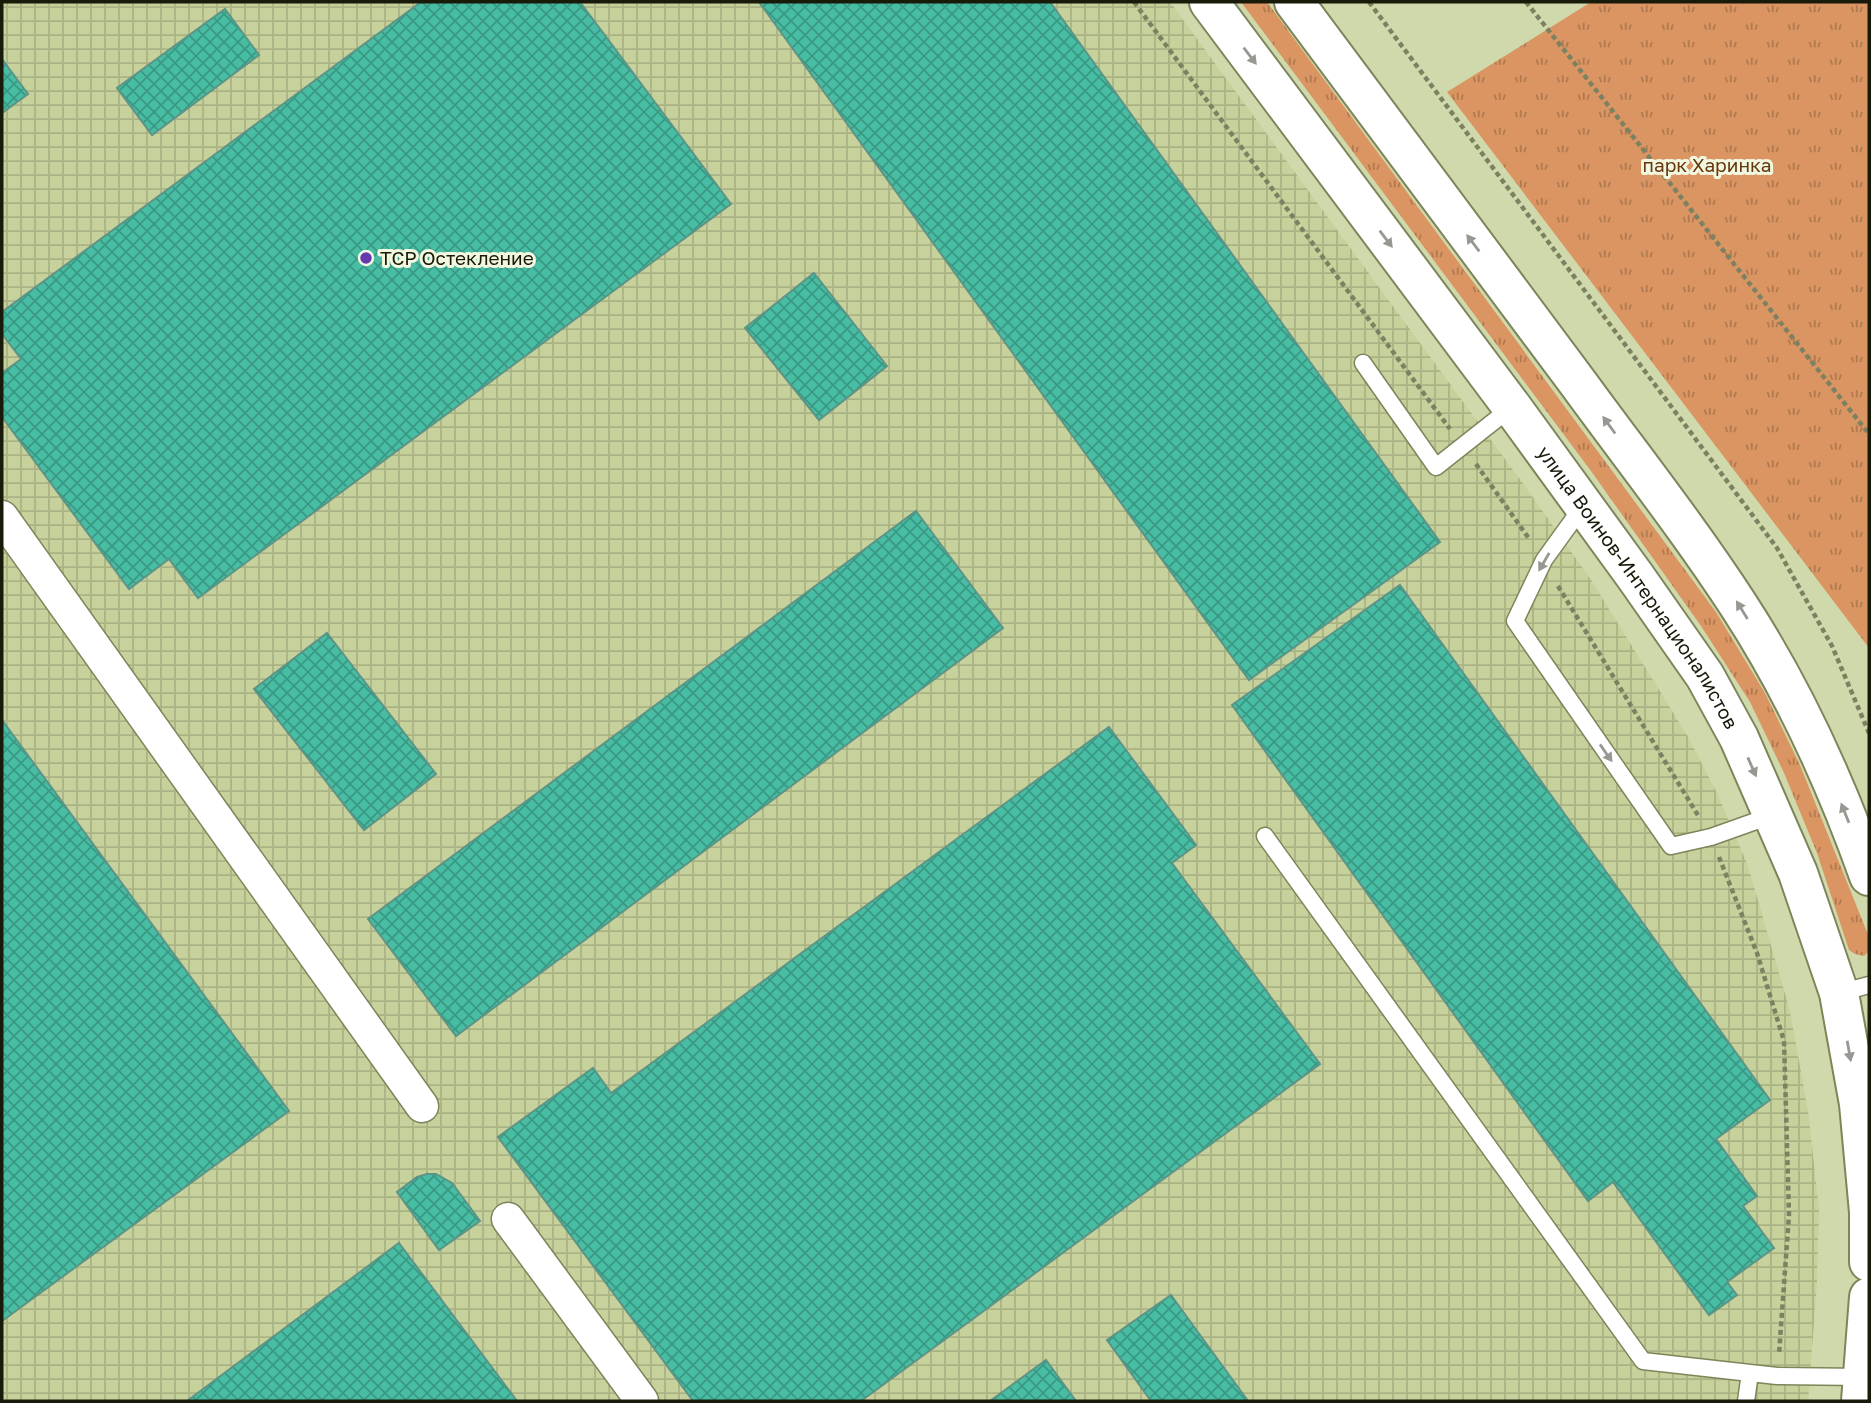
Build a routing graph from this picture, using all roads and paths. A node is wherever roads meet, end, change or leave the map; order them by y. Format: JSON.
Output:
{"nodes":[{"id":1,"x":1209,"y":2,"type":"edge"},
{"id":2,"x":1294,"y":2,"type":"edge"},
{"id":3,"x":1369,"y":2,"type":"edge"},
{"id":4,"x":1526,"y":2,"type":"edge"},
{"id":5,"x":1363,"y":363,"type":"dead end"},
{"id":6,"x":1512,"y":407,"type":"junction"},
{"id":7,"x":1869,"y":434,"type":"edge"},
{"id":8,"x":1583,"y":506,"type":"junction"},
{"id":9,"x":2,"y":517,"type":"edge"},
{"id":10,"x":1869,"y":733,"type":"edge"},
{"id":11,"x":1773,"y":815,"type":"junction"},
{"id":12,"x":1265,"y":836,"type":"dead end"},
{"id":13,"x":1869,"y":876,"type":"edge"},
{"id":14,"x":1854,"y":989,"type":"edge"},
{"id":15,"x":422,"y":1105,"type":"dead end"},
{"id":16,"x":508,"y":1219,"type":"dead end"},
{"id":17,"x":1869,"y":1262,"type":"edge"},
{"id":18,"x":1869,"y":1297,"type":"edge"},
{"id":19,"x":1750,"y":1373,"type":"junction"},
{"id":20,"x":1863,"y":1389,"type":"edge"},
{"id":21,"x":642,"y":1401,"type":"edge"},
{"id":22,"x":1746,"y":1401,"type":"edge"}],
"edges":[{"from":1,"to":6,"type":"main road","name":"улица Воинов-Интернационалистов","one_way":true},
{"from":13,"to":2,"type":"main road","one_way":true},
{"from":3,"to":10,"type":"path"},
{"from":4,"to":7,"type":"path"},
{"from":5,"to":6,"type":"lane"},
{"from":6,"to":8,"type":"main road","name":"улица Воинов-Интернационалистов"},
{"from":8,"to":11,"type":"main road","name":"улица Воинов-Интернационалистов","one_way":true},
{"from":8,"to":11,"type":"lane","one_way":true},
{"from":9,"to":15,"type":"street"},
{"from":11,"to":14,"type":"main road","name":"улица Воинов-Интернационалистов"},
{"from":12,"to":19,"type":"lane"},
{"from":14,"to":17,"type":"main road","name":"улица Воинов-Интернационалистов","one_way":true},
{"from":16,"to":21,"type":"street"},
{"from":18,"to":20,"type":"main road"},
{"from":19,"to":20,"type":"lane"},
{"from":19,"to":22,"type":"lane"}]}
